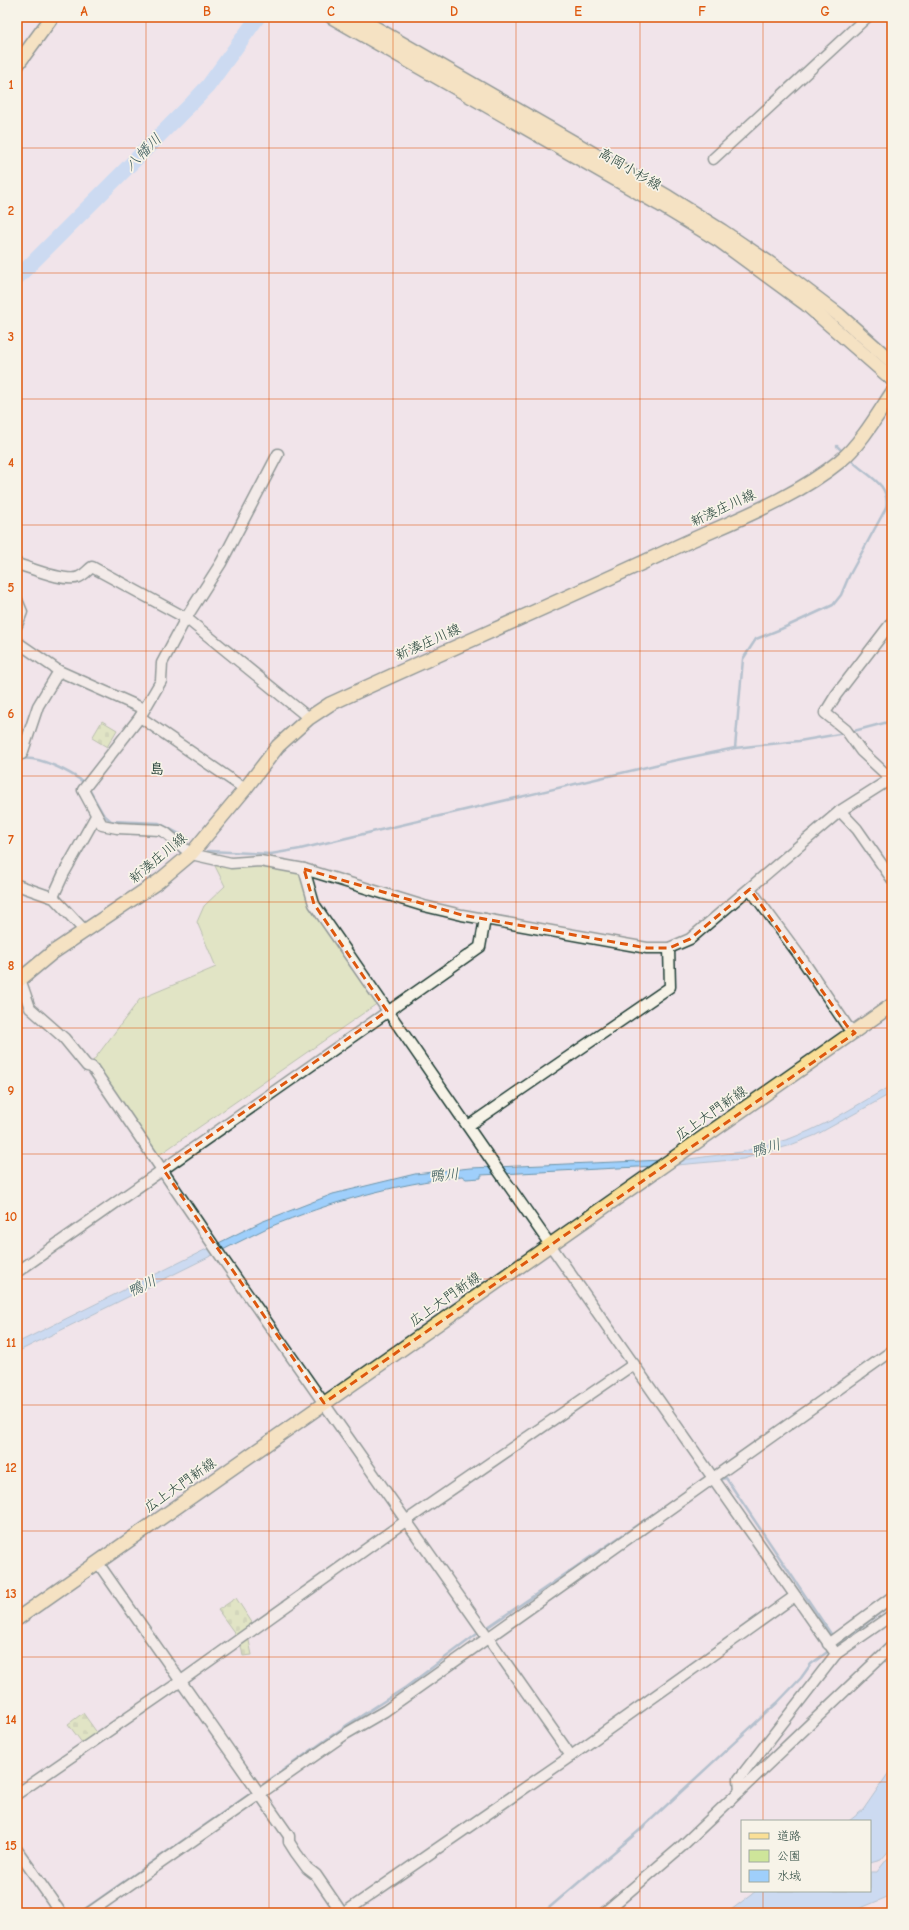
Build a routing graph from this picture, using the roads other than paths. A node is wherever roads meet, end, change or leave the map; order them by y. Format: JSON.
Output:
{"nodes":[{"id":1,"x":52,"y":17,"type":"edge"},
{"id":2,"x":332,"y":17,"type":"edge"},
{"id":3,"x":356,"y":17,"type":"edge"},
{"id":4,"x":867,"y":17,"type":"edge"},
{"id":5,"x":17,"y":65,"type":"edge"},
{"id":6,"x":713,"y":159,"type":"dead end"},
{"id":7,"x":892,"y":362,"type":"edge"},
{"id":8,"x":892,"y":379,"type":"edge"},
{"id":9,"x":892,"y":393,"type":"edge"},
{"id":10,"x":278,"y":454,"type":"dead end"},
{"id":11,"x":17,"y":564,"type":"edge"},
{"id":12,"x":17,"y":600,"type":"edge"},
{"id":13,"x":186,"y":618,"type":"junction"},
{"id":14,"x":892,"y":622,"type":"edge"},
{"id":15,"x":17,"y":625,"type":"edge"},
{"id":16,"x":17,"y":642,"type":"edge"},
{"id":17,"x":59,"y":671,"type":"junction"},
{"id":18,"x":142,"y":714,"type":"junction"},
{"id":19,"x":309,"y":718,"type":"junction"},
{"id":20,"x":17,"y":755,"type":"edge"},
{"id":21,"x":891,"y":779,"type":"edge"},
{"id":22,"x":245,"y":789,"type":"junction"},
{"id":23,"x":840,"y":811,"type":"junction"},
{"id":24,"x":96,"y":816,"type":"junction"},
{"id":25,"x":191,"y":854,"type":"junction"},
{"id":26,"x":304,"y":869,"type":"junction"},
{"id":27,"x":892,"y":879,"type":"edge"},
{"id":28,"x":17,"y":885,"type":"edge"},
{"id":29,"x":750,"y":889,"type":"junction"},
{"id":30,"x":52,"y":898,"type":"junction"},
{"id":31,"x":485,"y":919,"type":"junction"},
{"id":32,"x":86,"y":931,"type":"junction"},
{"id":33,"x":669,"y":948,"type":"junction"},
{"id":34,"x":19,"y":980,"type":"edge"},
{"id":35,"x":892,"y":1005,"type":"edge"},
{"id":36,"x":387,"y":1011,"type":"junction"},
{"id":37,"x":855,"y":1033,"type":"junction"},
{"id":38,"x":468,"y":1126,"type":"junction"},
{"id":39,"x":163,"y":1170,"type":"junction"},
{"id":40,"x":550,"y":1245,"type":"junction"},
{"id":41,"x":17,"y":1272,"type":"edge"},
{"id":42,"x":892,"y":1351,"type":"edge"},
{"id":43,"x":634,"y":1364,"type":"junction"},
{"id":44,"x":324,"y":1403,"type":"junction"},
{"id":45,"x":714,"y":1477,"type":"junction"},
{"id":46,"x":407,"y":1520,"type":"junction"},
{"id":47,"x":98,"y":1563,"type":"junction"},
{"id":48,"x":795,"y":1596,"type":"junction"},
{"id":49,"x":892,"y":1598,"type":"edge"},
{"id":50,"x":892,"y":1615,"type":"edge"},
{"id":51,"x":17,"y":1618,"type":"edge"},
{"id":52,"x":488,"y":1638,"type":"junction"},
{"id":53,"x":828,"y":1644,"type":"junction"},
{"id":54,"x":892,"y":1646,"type":"edge"},
{"id":55,"x":836,"y":1654,"type":"junction"},
{"id":56,"x":181,"y":1681,"type":"junction"},
{"id":57,"x":571,"y":1756,"type":"junction"},
{"id":58,"x":740,"y":1791,"type":"junction"},
{"id":59,"x":17,"y":1794,"type":"edge"},
{"id":60,"x":260,"y":1794,"type":"junction"},
{"id":61,"x":17,"y":1850,"type":"edge"},
{"id":62,"x":61,"y":1913,"type":"edge"},
{"id":63,"x":89,"y":1913,"type":"edge"},
{"id":64,"x":343,"y":1913,"type":"edge"},
{"id":65,"x":604,"y":1913,"type":"edge"}],
"edges":[{"from":1,"to":5,"type":"main road"},
{"from":2,"to":8,"type":"main road","name":"高岡小杉線"},
{"from":3,"to":7,"type":"main road","name":"高岡小杉線"},
{"from":4,"to":6,"type":"street"},
{"from":9,"to":19,"type":"main road","name":"新湊庄川線"},
{"from":10,"to":13,"type":"street"},
{"from":11,"to":13,"type":"street"},
{"from":12,"to":15,"type":"street"},
{"from":13,"to":18,"type":"street"},
{"from":13,"to":19,"type":"street"},
{"from":14,"to":21,"type":"street"},
{"from":16,"to":17,"type":"street"},
{"from":17,"to":18,"type":"street"},
{"from":17,"to":20,"type":"street"},
{"from":18,"to":22,"type":"street"},
{"from":18,"to":24,"type":"street"},
{"from":19,"to":22,"type":"main road","name":"新湊庄川線"},
{"from":21,"to":23,"type":"street"},
{"from":22,"to":25,"type":"main road","name":"新湊庄川線"},
{"from":23,"to":27,"type":"street"},
{"from":23,"to":29,"type":"street"},
{"from":24,"to":25,"type":"street"},
{"from":24,"to":30,"type":"street"},
{"from":25,"to":26,"type":"street"},
{"from":25,"to":32,"type":"main road","name":"新湊庄川線"},
{"from":26,"to":31,"type":"street"},
{"from":26,"to":36,"type":"street"},
{"from":28,"to":30,"type":"street"},
{"from":29,"to":33,"type":"street"},
{"from":29,"to":37,"type":"street"},
{"from":30,"to":32,"type":"street"},
{"from":31,"to":33,"type":"street"},
{"from":31,"to":36,"type":"street"},
{"from":32,"to":34,"type":"main road","name":"新湊庄川線"},
{"from":33,"to":38,"type":"street"},
{"from":34,"to":39,"type":"street"},
{"from":35,"to":37,"type":"main road","name":"広上大門新線"},
{"from":36,"to":38,"type":"street"},
{"from":36,"to":39,"type":"street"},
{"from":37,"to":40,"type":"main road","name":"広上大門新線"},
{"from":38,"to":40,"type":"street"},
{"from":39,"to":41,"type":"street"},
{"from":39,"to":44,"type":"street"},
{"from":40,"to":43,"type":"street"},
{"from":40,"to":44,"type":"main road","name":"広上大門新線"},
{"from":42,"to":45,"type":"street"},
{"from":43,"to":45,"type":"street"},
{"from":43,"to":46,"type":"street"},
{"from":44,"to":46,"type":"street"},
{"from":44,"to":47,"type":"main road","name":"広上大門新線"},
{"from":45,"to":48,"type":"street"},
{"from":45,"to":52,"type":"street"},
{"from":46,"to":52,"type":"street"},
{"from":46,"to":56,"type":"street"},
{"from":47,"to":51,"type":"main road","name":"広上大門新線"},
{"from":47,"to":56,"type":"street"},
{"from":48,"to":53,"type":"street"},
{"from":48,"to":57,"type":"street"},
{"from":49,"to":53,"type":"street"},
{"from":50,"to":55,"type":"street"},
{"from":52,"to":57,"type":"street"},
{"from":52,"to":60,"type":"street"},
{"from":53,"to":55,"type":"street"},
{"from":54,"to":58,"type":"street"},
{"from":55,"to":58,"type":"street"},
{"from":56,"to":59,"type":"street"},
{"from":56,"to":60,"type":"street"},
{"from":57,"to":64,"type":"street"},
{"from":58,"to":65,"type":"street"},
{"from":60,"to":63,"type":"street"},
{"from":60,"to":64,"type":"street"},
{"from":61,"to":62,"type":"street"}]}
